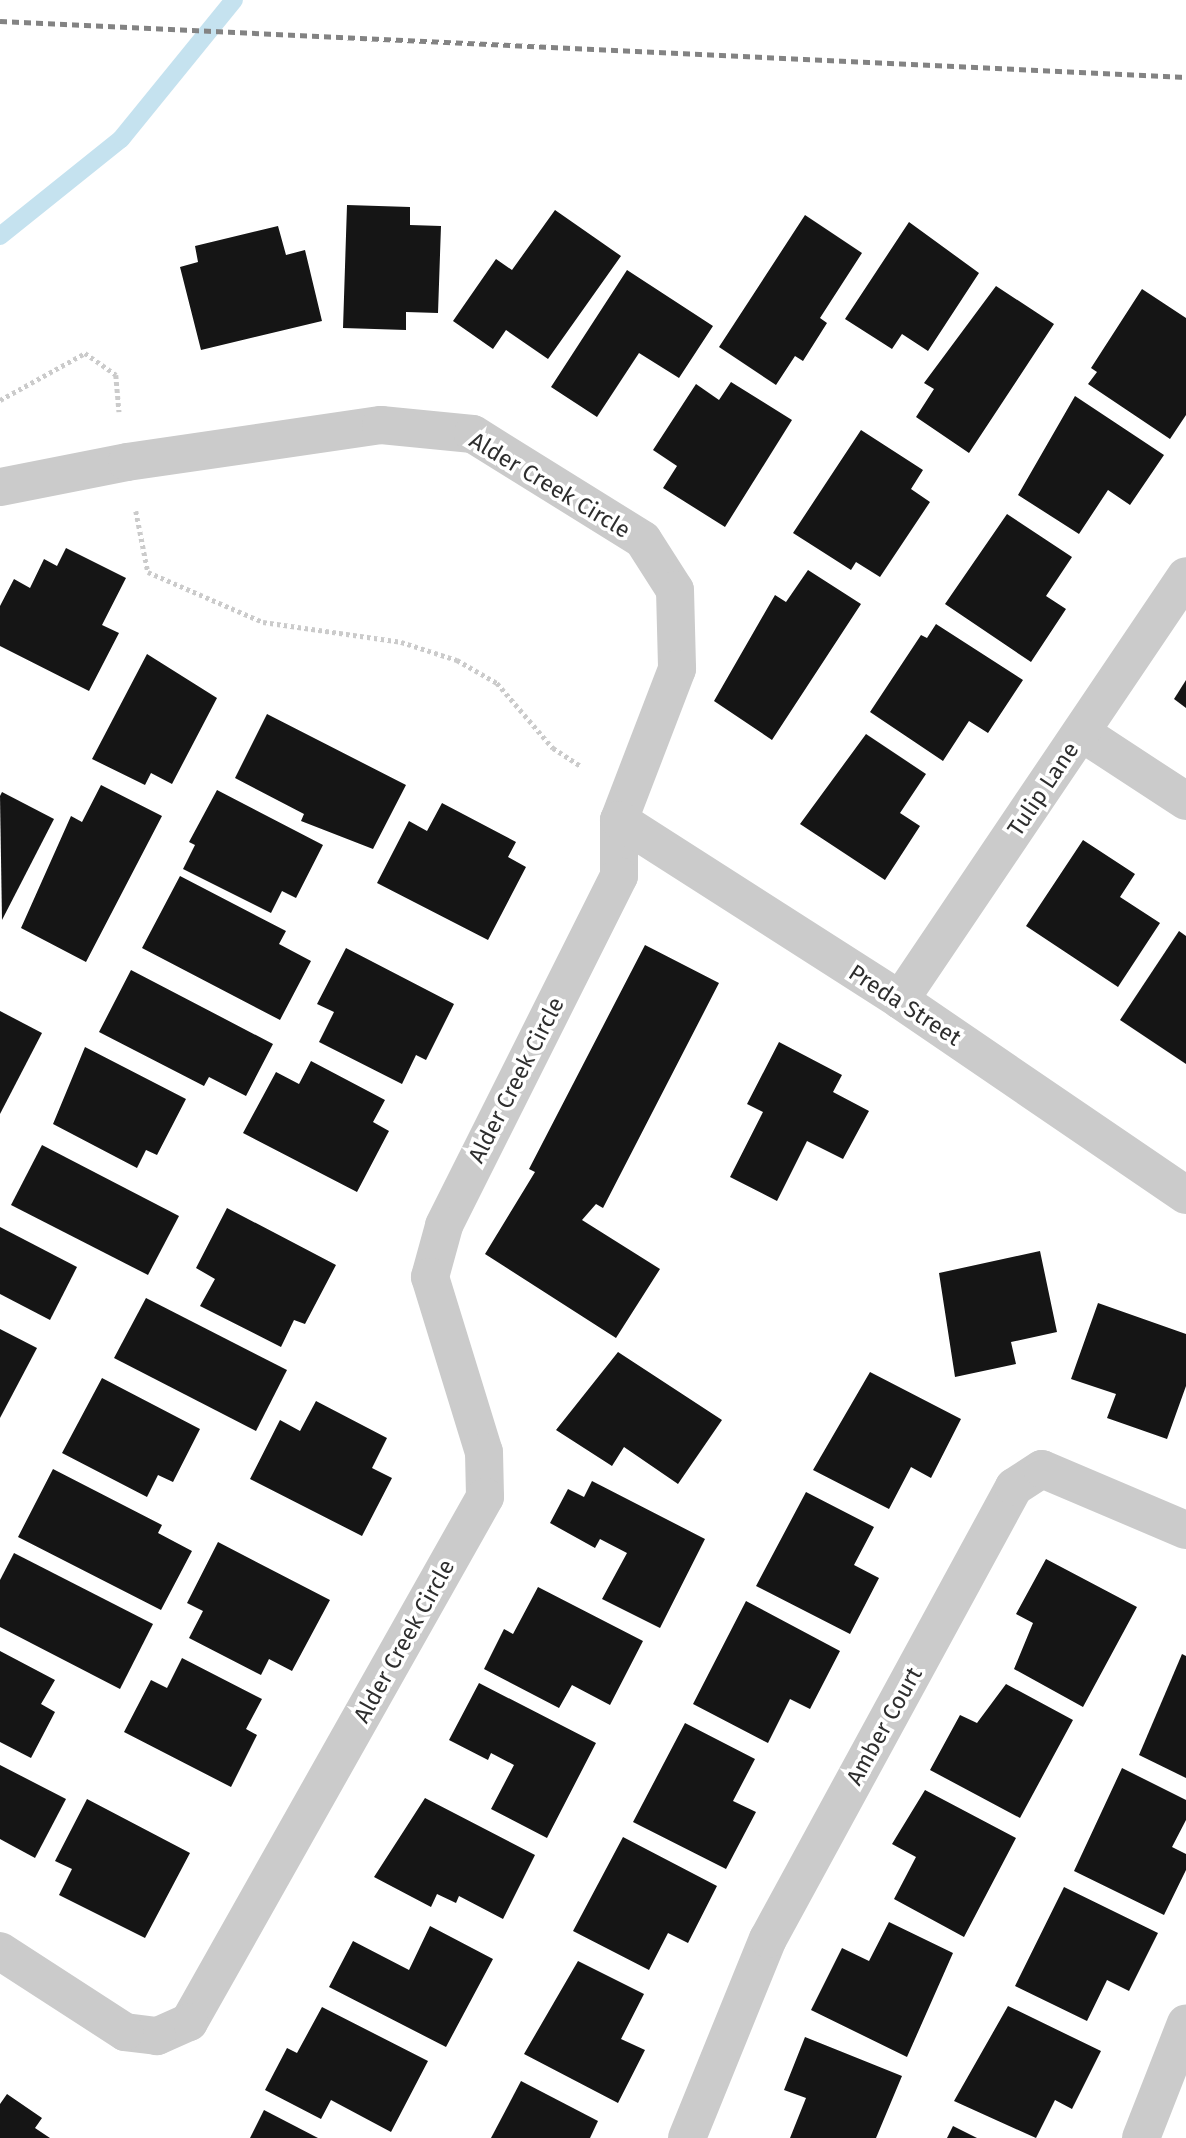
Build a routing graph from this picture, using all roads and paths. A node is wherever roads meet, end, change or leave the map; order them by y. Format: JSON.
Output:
{"nodes":[{"id":1,"x":0,"y":400,"type":"edge"},
{"id":2,"x":127,"y":462,"type":"junction"},
{"id":3,"x":0,"y":488,"type":"edge"},
{"id":4,"x":1186,"y":576,"type":"edge"},
{"id":5,"x":1082,"y":733,"type":"junction"},
{"id":6,"x":581,"y":766,"type":"dead end"},
{"id":7,"x":1186,"y":801,"type":"edge"},
{"id":8,"x":619,"y":820,"type":"junction"},
{"id":9,"x":900,"y":1000,"type":"junction"},
{"id":10,"x":1186,"y":1195,"type":"edge"},
{"id":11,"x":1185,"y":1527,"type":"edge"},
{"id":12,"x":0,"y":1951,"type":"edge"},
{"id":13,"x":1186,"y":2023,"type":"edge"},
{"id":14,"x":687,"y":2138,"type":"edge"},
{"id":15,"x":1141,"y":2138,"type":"edge"}],
"edges":[{"from":1,"to":2,"type":"path"},
{"from":2,"to":3,"type":"street","name":"Alder Creek Circle"},
{"from":2,"to":6,"type":"path"},
{"from":2,"to":8,"type":"street","name":"Alder Creek Circle"},
{"from":4,"to":5,"type":"street","name":"Tulip Lane"},
{"from":5,"to":7,"type":"street"},
{"from":5,"to":9,"type":"street","name":"Tulip Lane"},
{"from":8,"to":9,"type":"street","name":"Preda Street"},
{"from":8,"to":12,"type":"street","name":"Alder Creek Circle"},
{"from":9,"to":10,"type":"street","name":"Preda Street"},
{"from":11,"to":14,"type":"street","name":"Amber Court"},
{"from":13,"to":15,"type":"street"}]}
